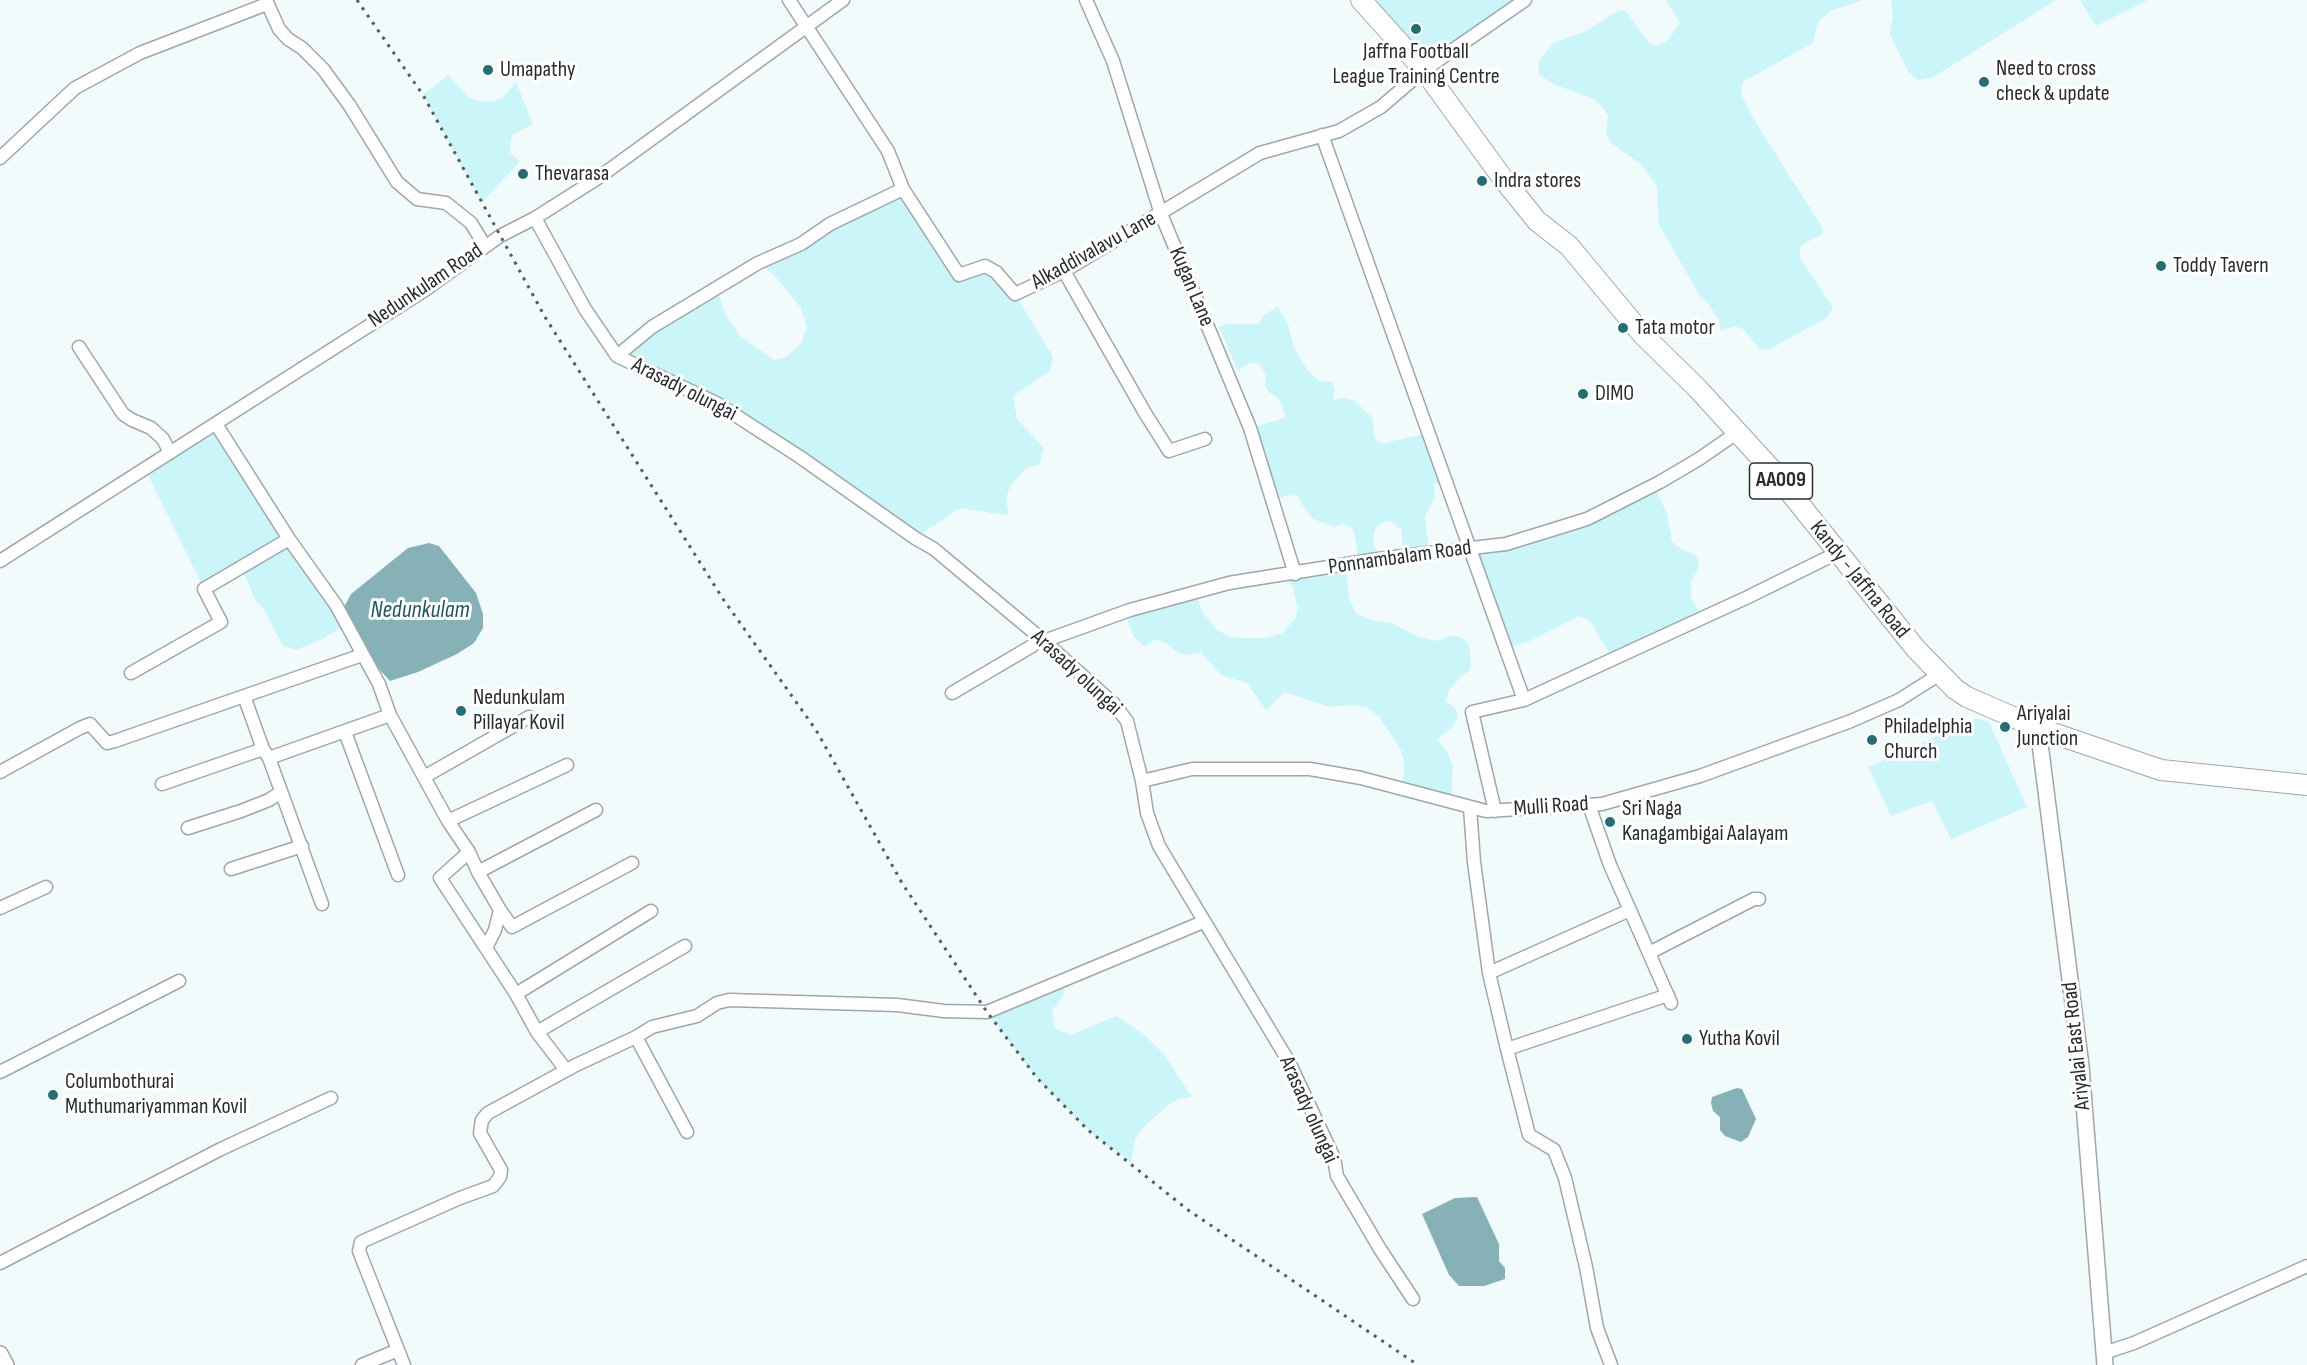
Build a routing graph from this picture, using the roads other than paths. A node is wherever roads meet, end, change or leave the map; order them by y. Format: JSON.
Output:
{"nodes":[{"id":1,"x":789,"y":0,"type":"edge"},
{"id":2,"x":843,"y":0,"type":"edge"},
{"id":3,"x":1086,"y":0,"type":"edge"},
{"id":4,"x":1361,"y":0,"type":"edge"},
{"id":5,"x":1525,"y":0,"type":"edge"},
{"id":6,"x":266,"y":2,"type":"edge"},
{"id":7,"x":808,"y":26,"type":"junction"},
{"id":8,"x":1424,"y":70,"type":"junction"},
{"id":9,"x":1322,"y":135,"type":"junction"},
{"id":10,"x":0,"y":158,"type":"edge"},
{"id":11,"x":903,"y":189,"type":"junction"},
{"id":12,"x":1161,"y":214,"type":"junction"},
{"id":13,"x":535,"y":218,"type":"junction"},
{"id":14,"x":485,"y":246,"type":"junction"},
{"id":15,"x":1064,"y":270,"type":"junction"},
{"id":16,"x":80,"y":347,"type":"dead end"},
{"id":17,"x":617,"y":356,"type":"junction"},
{"id":18,"x":216,"y":424,"type":"junction"},
{"id":19,"x":1738,"y":432,"type":"junction"},
{"id":20,"x":1204,"y":439,"type":"dead end"},
{"id":21,"x":170,"y":453,"type":"junction"},
{"id":22,"x":289,"y":539,"type":"junction"},
{"id":23,"x":1471,"y":548,"type":"junction"},
{"id":24,"x":1837,"y":553,"type":"junction"},
{"id":25,"x":0,"y":561,"type":"edge"},
{"id":26,"x":1295,"y":574,"type":"junction"},
{"id":27,"x":1042,"y":639,"type":"junction"},
{"id":28,"x":362,"y":655,"type":"junction"},
{"id":29,"x":131,"y":673,"type":"dead end"},
{"id":30,"x":1940,"y":674,"type":"junction"},
{"id":31,"x":952,"y":693,"type":"dead end"},
{"id":32,"x":244,"y":696,"type":"junction"},
{"id":33,"x":1524,"y":700,"type":"junction"},
{"id":34,"x":390,"y":715,"type":"junction"},
{"id":35,"x":529,"y":717,"type":"dead end"},
{"id":36,"x":2038,"y":728,"type":"junction"},
{"id":37,"x":345,"y":732,"type":"junction"},
{"id":38,"x":266,"y":753,"type":"junction"},
{"id":39,"x":567,"y":765,"type":"dead end"},
{"id":40,"x":0,"y":772,"type":"edge"},
{"id":41,"x":424,"y":777,"type":"junction"},
{"id":42,"x":1142,"y":781,"type":"junction"},
{"id":43,"x":162,"y":784,"type":"dead end"},
{"id":44,"x":2307,"y":785,"type":"edge"},
{"id":45,"x":281,"y":792,"type":"junction"},
{"id":46,"x":1589,"y":804,"type":"junction"},
{"id":47,"x":1470,"y":807,"type":"junction"},
{"id":48,"x":596,"y":810,"type":"dead end"},
{"id":49,"x":1495,"y":812,"type":"junction"},
{"id":50,"x":448,"y":821,"type":"junction"},
{"id":51,"x":188,"y":828,"type":"dead end"},
{"id":52,"x":302,"y":846,"type":"junction"},
{"id":53,"x":469,"y":852,"type":"junction"},
{"id":54,"x":632,"y":863,"type":"dead end"},
{"id":55,"x":231,"y":869,"type":"dead end"},
{"id":56,"x":478,"y":872,"type":"junction"},
{"id":57,"x":398,"y":875,"type":"dead end"},
{"id":58,"x":46,"y":887,"type":"dead end"},
{"id":59,"x":1759,"y":899,"type":"dead end"},
{"id":60,"x":322,"y":904,"type":"dead end"},
{"id":61,"x":0,"y":908,"type":"edge"},
{"id":62,"x":500,"y":910,"type":"junction"},
{"id":63,"x":1630,"y":910,"type":"junction"},
{"id":64,"x":651,"y":911,"type":"dead end"},
{"id":65,"x":1203,"y":922,"type":"junction"},
{"id":66,"x":685,"y":946,"type":"dead end"},
{"id":67,"x":486,"y":948,"type":"junction"},
{"id":68,"x":1649,"y":953,"type":"junction"},
{"id":69,"x":1489,"y":973,"type":"junction"},
{"id":70,"x":179,"y":981,"type":"dead end"},
{"id":71,"x":516,"y":994,"type":"junction"},
{"id":72,"x":537,"y":1032,"type":"junction"},
{"id":73,"x":636,"y":1037,"type":"junction"},
{"id":74,"x":1507,"y":1049,"type":"junction"},
{"id":75,"x":566,"y":1070,"type":"junction"},
{"id":76,"x":0,"y":1072,"type":"edge"},
{"id":77,"x":331,"y":1098,"type":"dead end"},
{"id":78,"x":687,"y":1132,"type":"dead end"},
{"id":79,"x":0,"y":1263,"type":"edge"},
{"id":80,"x":2307,"y":1266,"type":"edge"},
{"id":81,"x":1413,"y":1299,"type":"dead end"},
{"id":82,"x":398,"y":1350,"type":"junction"},
{"id":83,"x":0,"y":1354,"type":"edge"},
{"id":84,"x":2105,"y":1359,"type":"edge"},
{"id":85,"x":6,"y":1365,"type":"edge"},
{"id":86,"x":362,"y":1365,"type":"edge"},
{"id":87,"x":404,"y":1365,"type":"edge"},
{"id":88,"x":1611,"y":1365,"type":"edge"}],
"edges":[{"from":1,"to":7,"type":"street","name":"Alkaddivalavu Lane"},
{"from":2,"to":7,"type":"street","name":"Nedunkulam Road"},
{"from":3,"to":12,"type":"street","name":"Kugan Lane"},
{"from":4,"to":8,"type":"highway","name":"Kandy - Jaffna Road","number":"AA009"},
{"from":5,"to":8,"type":"street","name":"Alkaddivalavu Lane"},
{"from":6,"to":10,"type":"street"},
{"from":6,"to":14,"type":"street"},
{"from":7,"to":11,"type":"street","name":"Alkaddivalavu Lane"},
{"from":7,"to":13,"type":"street","name":"Nedunkulam Road"},
{"from":8,"to":9,"type":"street","name":"Alkaddivalavu Lane"},
{"from":8,"to":19,"type":"highway","name":"Kandy - Jaffna Road","number":"AA009"},
{"from":9,"to":12,"type":"street","name":"Alkaddivalavu Lane"},
{"from":9,"to":23,"type":"street"},
{"from":11,"to":15,"type":"street","name":"Alkaddivalavu Lane"},
{"from":11,"to":17,"type":"street"},
{"from":12,"to":15,"type":"street","name":"Alkaddivalavu Lane"},
{"from":12,"to":26,"type":"street","name":"Kugan Lane"},
{"from":13,"to":14,"type":"street","name":"Nedunkulam Road"},
{"from":13,"to":17,"type":"street","name":"Arasady olungai"},
{"from":14,"to":18,"type":"street","name":"Nedunkulam Road"},
{"from":15,"to":20,"type":"street"},
{"from":16,"to":21,"type":"street"},
{"from":17,"to":27,"type":"street","name":"Arasady olungai"},
{"from":18,"to":21,"type":"street","name":"Nedunkulam Road"},
{"from":18,"to":22,"type":"street"},
{"from":19,"to":23,"type":"street","name":"Ponnambalam Road"},
{"from":19,"to":24,"type":"highway","name":"Kandy - Jaffna Road","number":"AA009"},
{"from":21,"to":25,"type":"street","name":"Nedunkulam Road"},
{"from":22,"to":28,"type":"street"},
{"from":22,"to":29,"type":"street"},
{"from":23,"to":26,"type":"street","name":"Ponnambalam Road"},
{"from":23,"to":33,"type":"street"},
{"from":24,"to":30,"type":"highway","name":"Kandy - Jaffna Road","number":"AA009"},
{"from":24,"to":33,"type":"street"},
{"from":26,"to":27,"type":"street","name":"Ponnambalam Road"},
{"from":27,"to":31,"type":"street","name":"Ponnambalam Road"},
{"from":27,"to":42,"type":"street","name":"Arasady olungai"},
{"from":28,"to":32,"type":"street"},
{"from":28,"to":34,"type":"street"},
{"from":30,"to":36,"type":"highway","name":"Kandy - Jaffna Road","number":"AA009"},
{"from":30,"to":46,"type":"street","name":"Mulli Road"},
{"from":32,"to":38,"type":"street"},
{"from":32,"to":40,"type":"street"},
{"from":33,"to":49,"type":"street"},
{"from":34,"to":37,"type":"street"},
{"from":34,"to":41,"type":"street"},
{"from":35,"to":41,"type":"street"},
{"from":36,"to":44,"type":"highway","name":"Kandy - Jaffna Road","number":"AA009"},
{"from":36,"to":84,"type":"street","name":"Ariyalai East Road"},
{"from":37,"to":38,"type":"street"},
{"from":37,"to":57,"type":"street"},
{"from":38,"to":43,"type":"street"},
{"from":38,"to":45,"type":"street"},
{"from":39,"to":50,"type":"street"},
{"from":41,"to":50,"type":"street"},
{"from":42,"to":47,"type":"street","name":"Mulli Road"},
{"from":42,"to":65,"type":"street","name":"Arasady olungai"},
{"from":45,"to":51,"type":"street"},
{"from":45,"to":52,"type":"street"},
{"from":46,"to":49,"type":"street","name":"Mulli Road"},
{"from":46,"to":63,"type":"street"},
{"from":47,"to":49,"type":"street","name":"Mulli Road"},
{"from":47,"to":69,"type":"street"},
{"from":48,"to":56,"type":"street"},
{"from":50,"to":53,"type":"street"},
{"from":52,"to":55,"type":"street"},
{"from":52,"to":60,"type":"street"},
{"from":53,"to":56,"type":"street"},
{"from":53,"to":67,"type":"street"},
{"from":54,"to":62,"type":"street"},
{"from":56,"to":62,"type":"street"},
{"from":58,"to":61,"type":"street"},
{"from":59,"to":68,"type":"street"},
{"from":62,"to":67,"type":"street"},
{"from":63,"to":68,"type":"street"},
{"from":63,"to":69,"type":"street"},
{"from":64,"to":71,"type":"street"},
{"from":65,"to":73,"type":"street"},
{"from":65,"to":81,"type":"street","name":"Arasady olungai"},
{"from":66,"to":72,"type":"street"},
{"from":67,"to":71,"type":"street"},
{"from":68,"to":74,"type":"street"},
{"from":69,"to":74,"type":"street"},
{"from":70,"to":76,"type":"street"},
{"from":71,"to":72,"type":"street"},
{"from":72,"to":75,"type":"street"},
{"from":73,"to":75,"type":"street"},
{"from":73,"to":78,"type":"street"},
{"from":74,"to":88,"type":"street"},
{"from":75,"to":82,"type":"street"},
{"from":77,"to":79,"type":"street"},
{"from":80,"to":84,"type":"street"},
{"from":82,"to":86,"type":"street"},
{"from":82,"to":87,"type":"street"},
{"from":83,"to":85,"type":"street"}]}
